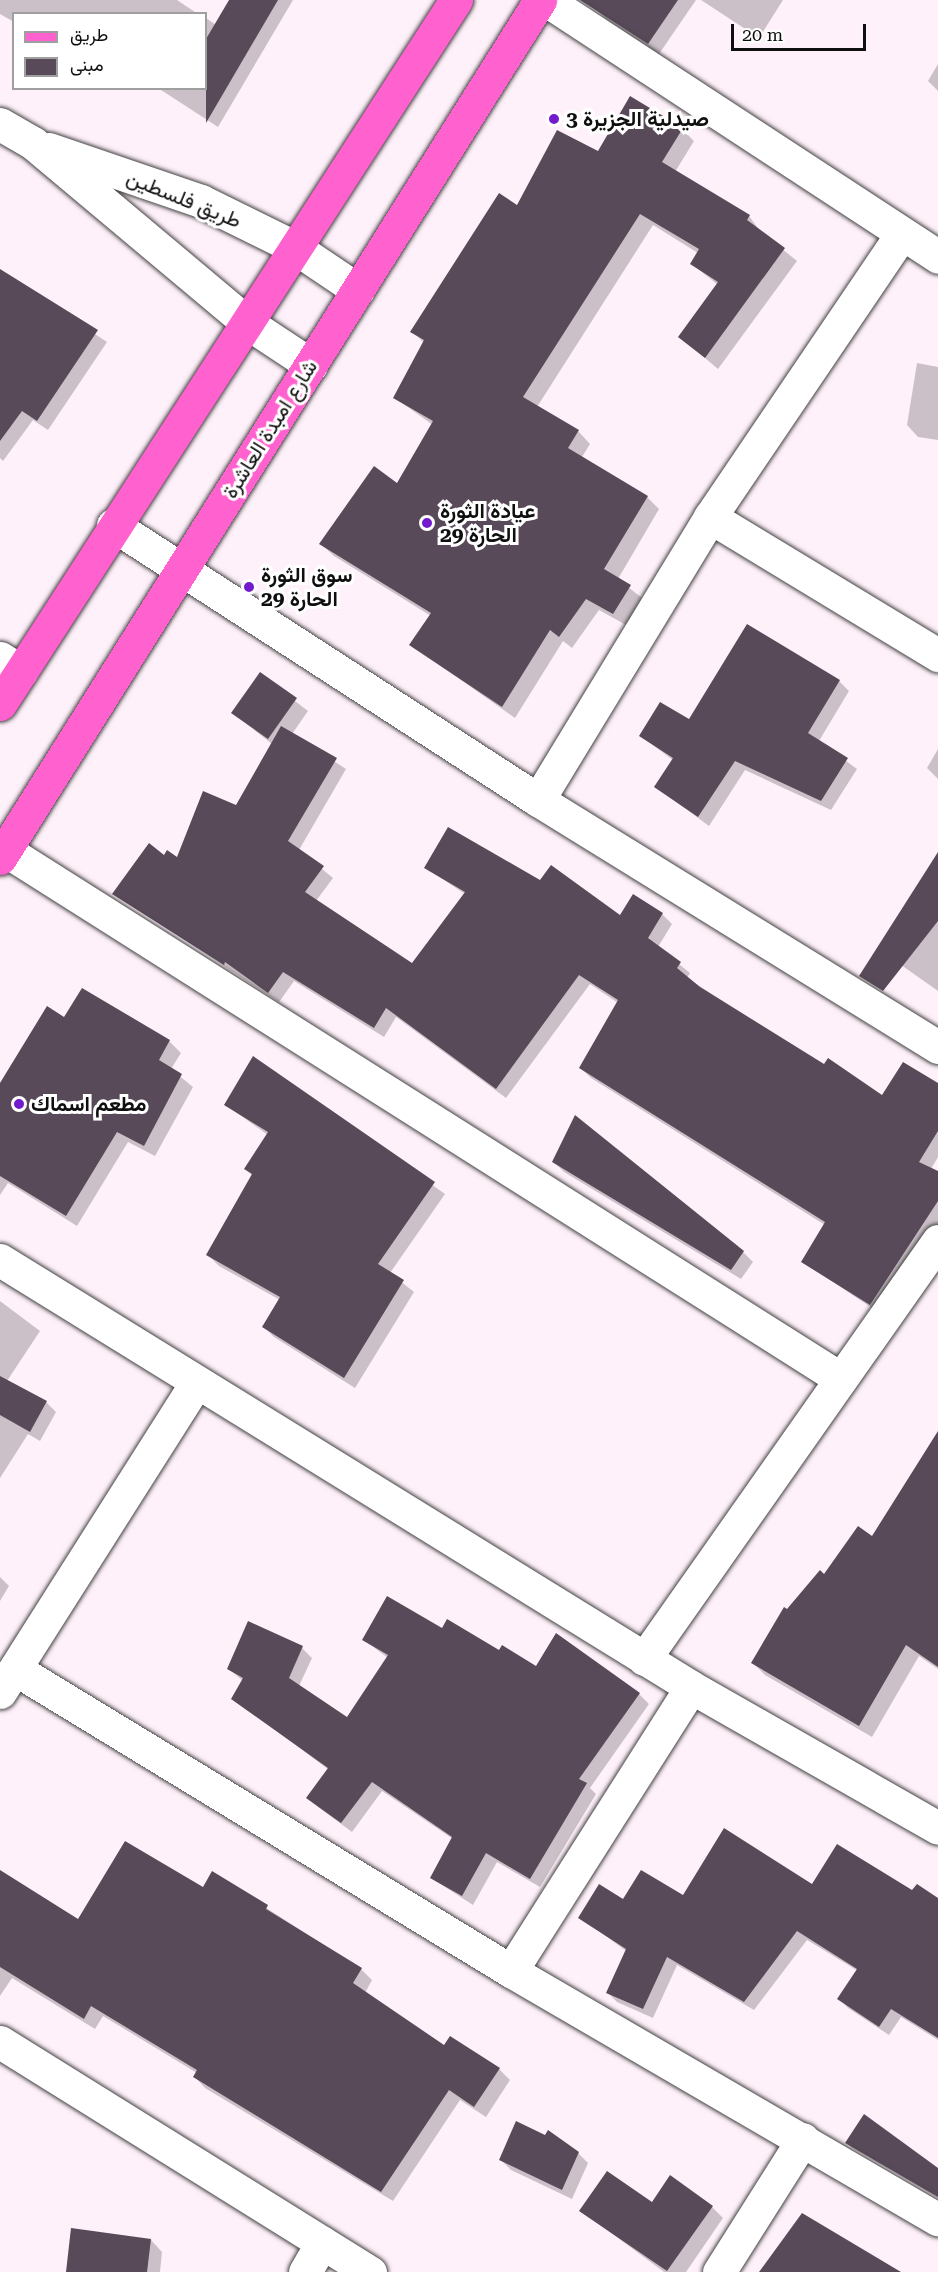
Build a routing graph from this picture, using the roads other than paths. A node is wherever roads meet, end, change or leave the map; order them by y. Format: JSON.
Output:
{"nodes":[{"id":1,"x":456,"y":0,"type":"edge"},
{"id":2,"x":540,"y":0,"type":"edge"},
{"id":3,"x":546,"y":0,"type":"edge"},
{"id":4,"x":0,"y":124,"type":"edge"},
{"id":5,"x":33,"y":143,"type":"junction"},
{"id":6,"x":901,"y":235,"type":"junction"},
{"id":7,"x":294,"y":247,"type":"junction"},
{"id":8,"x":938,"y":257,"type":"edge"},
{"id":9,"x":358,"y":290,"type":"junction"},
{"id":10,"x":246,"y":322,"type":"junction"},
{"id":11,"x":311,"y":365,"type":"junction"},
{"id":12,"x":710,"y":518,"type":"junction"},
{"id":13,"x":113,"y":525,"type":"junction"},
{"id":14,"x":183,"y":569,"type":"junction"},
{"id":15,"x":938,"y":655,"type":"edge"},
{"id":16,"x":10,"y":665,"type":"edge"},
{"id":17,"x":0,"y":704,"type":"edge"},
{"id":18,"x":538,"y":800,"type":"junction"},
{"id":19,"x":2,"y":854,"type":"edge"},
{"id":20,"x":938,"y":1047,"type":"edge"},
{"id":21,"x":938,"y":1241,"type":"edge"},
{"id":22,"x":0,"y":1260,"type":"edge"},
{"id":23,"x":841,"y":1379,"type":"junction"},
{"id":24,"x":197,"y":1382,"type":"junction"},
{"id":25,"x":644,"y":1659,"type":"junction"},
{"id":26,"x":8,"y":1681,"type":"edge"},
{"id":27,"x":691,"y":1687,"type":"junction"},
{"id":28,"x":938,"y":1828,"type":"edge"},
{"id":29,"x":511,"y":1971,"type":"junction"},
{"id":30,"x":0,"y":2042,"type":"edge"},
{"id":31,"x":803,"y":2139,"type":"junction"},
{"id":32,"x":938,"y":2220,"type":"edge"},
{"id":33,"x":322,"y":2243,"type":"junction"},
{"id":34,"x":305,"y":2272,"type":"edge"},
{"id":35,"x":370,"y":2272,"type":"edge"},
{"id":36,"x":718,"y":2272,"type":"edge"}],
"edges":[{"from":1,"to":7,"type":"main road"},
{"from":2,"to":9,"type":"main road","name":"شارع امبدة العاشرة"},
{"from":3,"to":6,"type":"street"},
{"from":4,"to":5,"type":"street","name":"طريق فلسطين"},
{"from":5,"to":7,"type":"street","name":"طريق فلسطين"},
{"from":5,"to":10,"type":"street","name":"طريق فلسطين"},
{"from":6,"to":8,"type":"street"},
{"from":6,"to":12,"type":"street"},
{"from":7,"to":9,"type":"street","name":"طريق فلسطين"},
{"from":7,"to":10,"type":"main road"},
{"from":9,"to":11,"type":"main road","name":"شارع امبدة العاشرة"},
{"from":10,"to":11,"type":"street","name":"طريق فلسطين"},
{"from":10,"to":13,"type":"main road"},
{"from":11,"to":14,"type":"main road","name":"شارع امبدة العاشرة"},
{"from":12,"to":15,"type":"street"},
{"from":12,"to":18,"type":"street"},
{"from":13,"to":14,"type":"street"},
{"from":13,"to":16,"type":"main road"},
{"from":14,"to":18,"type":"street"},
{"from":14,"to":19,"type":"main road","name":"شارع امبدة العاشرة"},
{"from":16,"to":17,"type":"main road"},
{"from":18,"to":20,"type":"street"},
{"from":19,"to":23,"type":"street"},
{"from":21,"to":23,"type":"street"},
{"from":22,"to":24,"type":"street"},
{"from":23,"to":25,"type":"street"},
{"from":24,"to":25,"type":"street"},
{"from":24,"to":26,"type":"street"},
{"from":25,"to":27,"type":"street"},
{"from":26,"to":29,"type":"street"},
{"from":27,"to":28,"type":"street"},
{"from":27,"to":29,"type":"street"},
{"from":29,"to":31,"type":"street"},
{"from":30,"to":33,"type":"street"},
{"from":31,"to":32,"type":"street"},
{"from":31,"to":36,"type":"street"},
{"from":33,"to":34,"type":"street"},
{"from":33,"to":35,"type":"street"}]}
